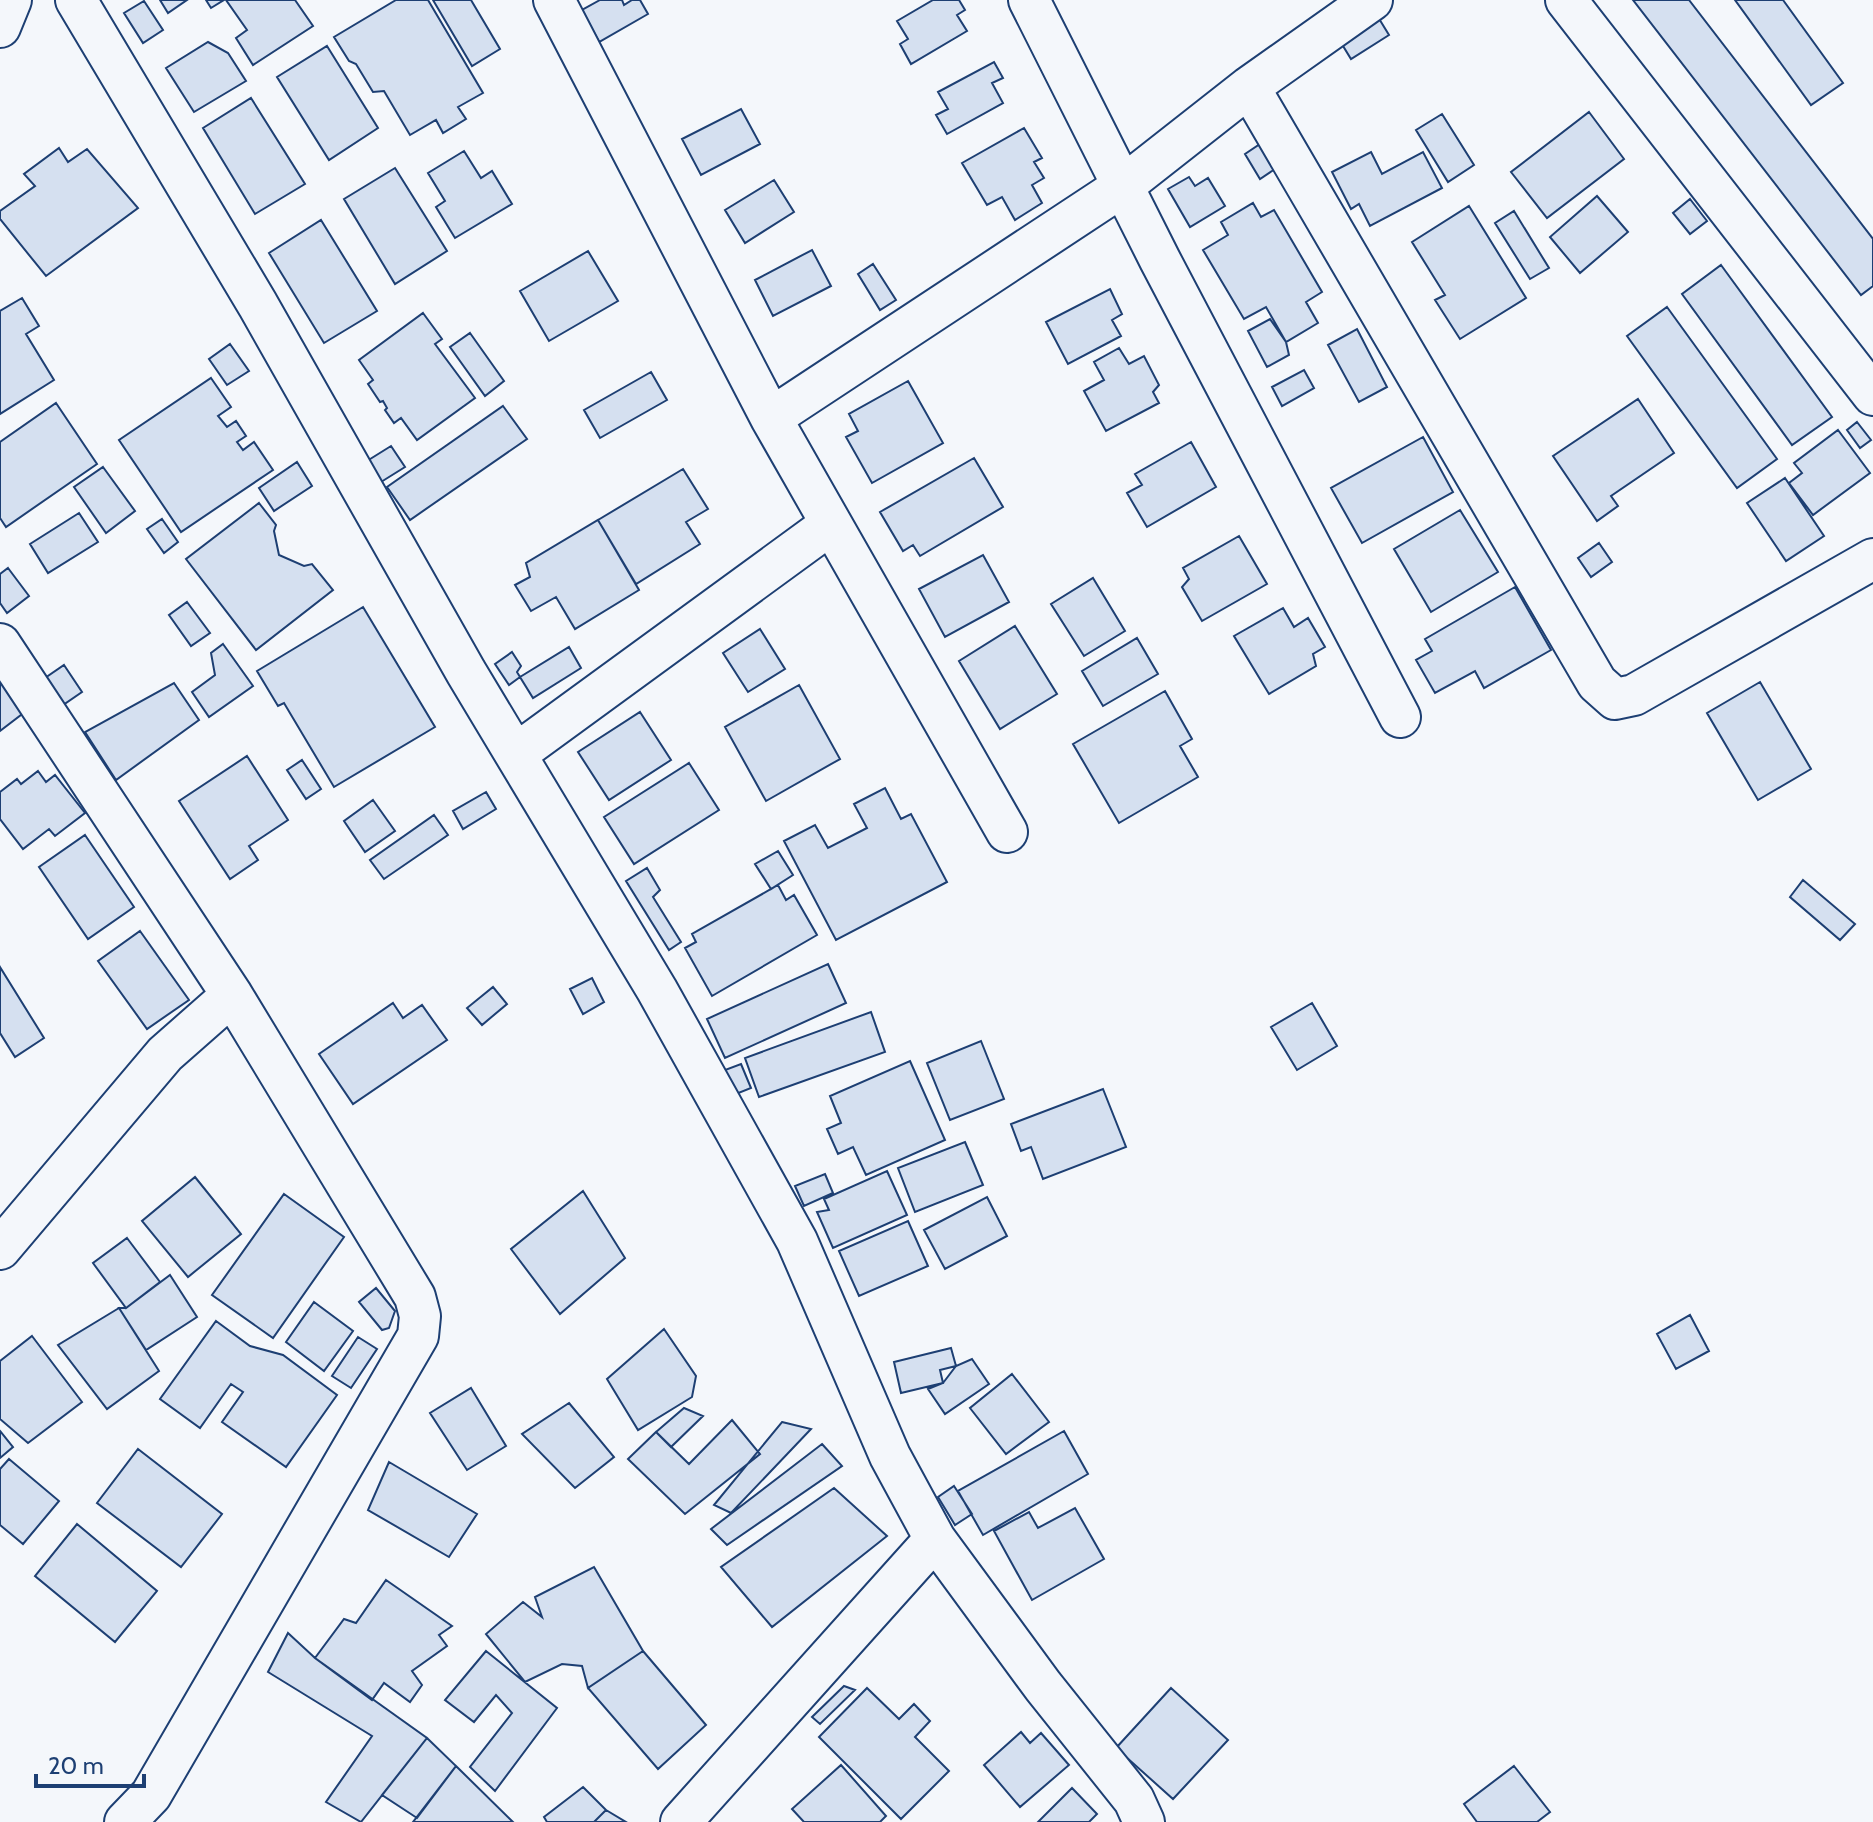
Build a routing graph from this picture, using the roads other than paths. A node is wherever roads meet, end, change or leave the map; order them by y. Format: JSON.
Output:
{"nodes":[{"id":1,"x":11,"y":0,"type":"edge"},
{"id":2,"x":76,"y":0,"type":"edge"},
{"id":3,"x":554,"y":0,"type":"edge"},
{"id":4,"x":1029,"y":0,"type":"edge"},
{"id":5,"x":1372,"y":0,"type":"edge"},
{"id":6,"x":1566,"y":0,"type":"edge"},
{"id":7,"x":0,"y":27,"type":"edge"},
{"id":8,"x":1249,"y":87,"type":"junction"},
{"id":9,"x":1123,"y":186,"type":"junction"},
{"id":10,"x":1873,"y":395,"type":"edge"},
{"id":11,"x":771,"y":418,"type":"junction"},
{"id":12,"x":831,"y":524,"type":"junction"},
{"id":13,"x":1873,"y":559,"type":"edge"},
{"id":14,"x":0,"y":644,"type":"edge"},
{"id":15,"x":1400,"y":717,"type":"dead end"},
{"id":16,"x":516,"y":754,"type":"junction"},
{"id":17,"x":1007,"y":832,"type":"dead end"},
{"id":18,"x":232,"y":995,"type":"junction"},
{"id":19,"x":0,"y":1249,"type":"edge"},
{"id":20,"x":935,"y":1539,"type":"junction"},
{"id":21,"x":148,"y":1813,"type":"edge"},
{"id":22,"x":681,"y":1822,"type":"edge"},
{"id":23,"x":1144,"y":1822,"type":"edge"}],
"edges":[{"from":1,"to":7,"type":"street"},
{"from":2,"to":16,"type":"street"},
{"from":3,"to":11,"type":"street"},
{"from":4,"to":9,"type":"street"},
{"from":5,"to":8,"type":"street"},
{"from":6,"to":10,"type":"street"},
{"from":8,"to":9,"type":"street"},
{"from":8,"to":13,"type":"street"},
{"from":9,"to":11,"type":"street"},
{"from":9,"to":15,"type":"street"},
{"from":11,"to":12,"type":"street"},
{"from":12,"to":16,"type":"street"},
{"from":12,"to":17,"type":"street"},
{"from":14,"to":18,"type":"street"},
{"from":16,"to":20,"type":"street"},
{"from":18,"to":19,"type":"street"},
{"from":18,"to":21,"type":"street"},
{"from":20,"to":22,"type":"street"},
{"from":20,"to":23,"type":"street"}]}
